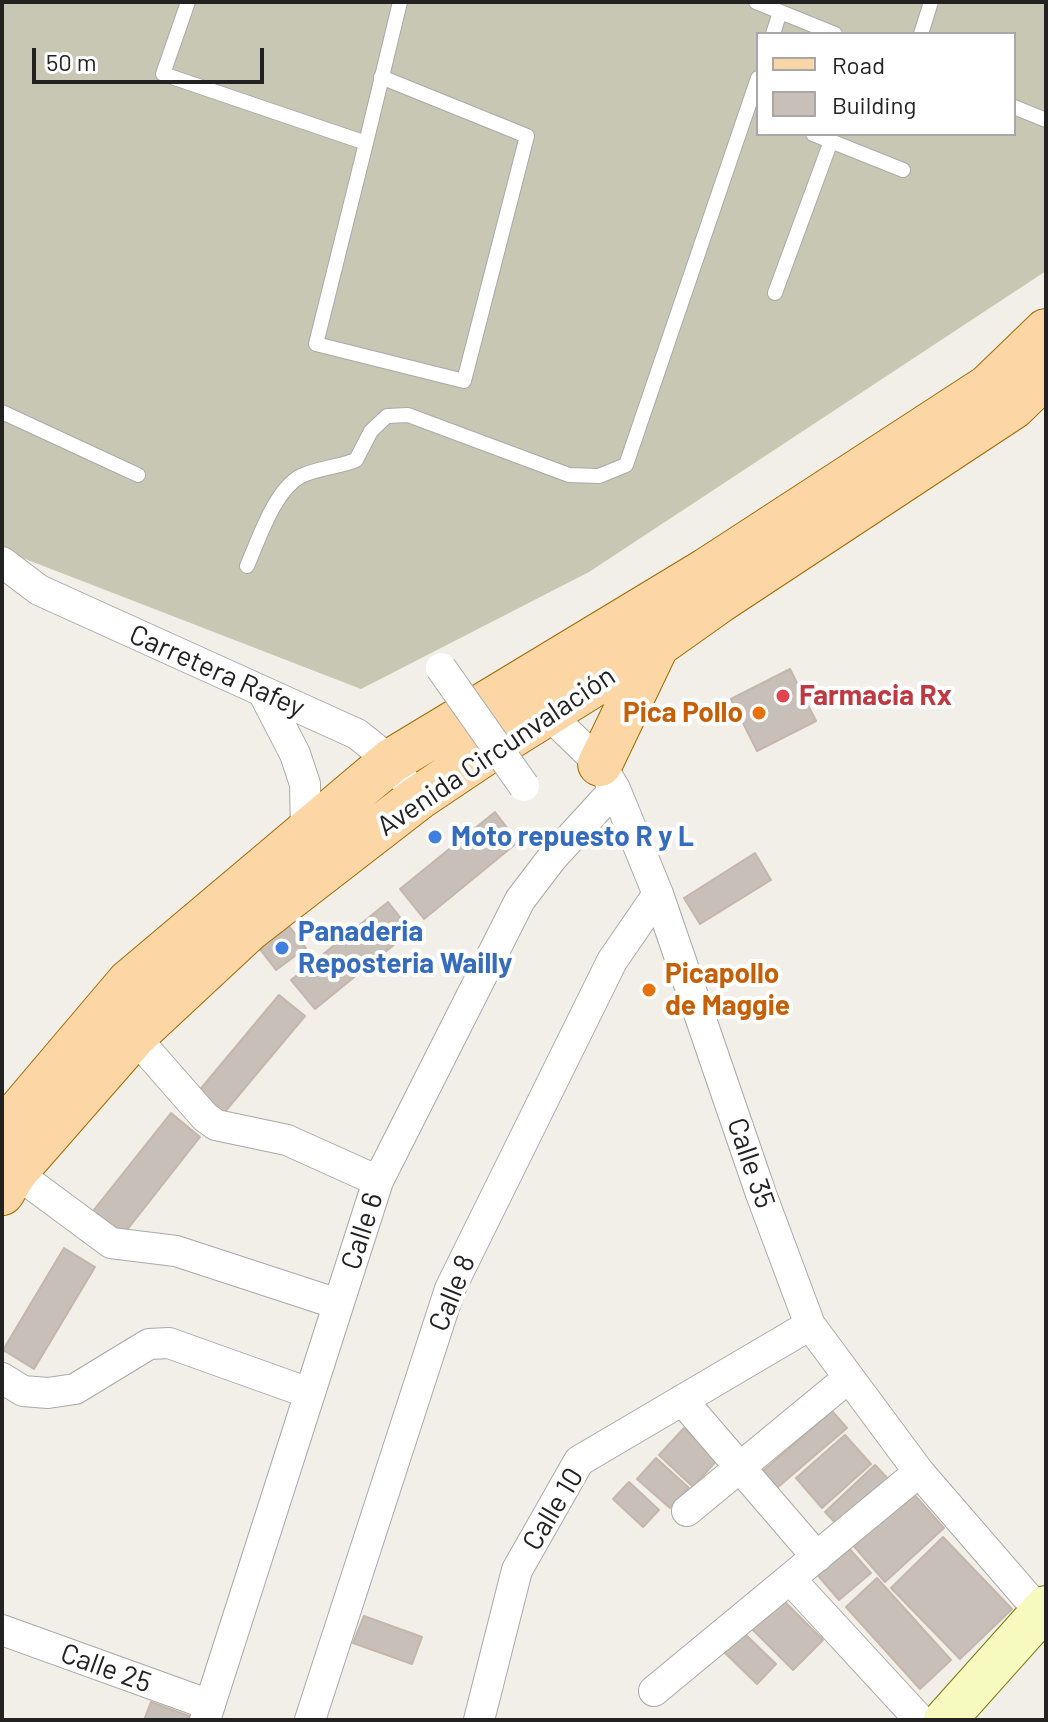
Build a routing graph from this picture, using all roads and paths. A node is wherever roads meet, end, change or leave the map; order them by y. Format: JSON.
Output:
{"nodes":[{"id":1,"x":188,"y":2,"type":"edge"},
{"id":2,"x":400,"y":2,"type":"edge"},
{"id":3,"x":756,"y":2,"type":"edge"},
{"id":4,"x":931,"y":2,"type":"edge"},
{"id":5,"x":780,"y":12,"type":"junction"},
{"id":6,"x":774,"y":32,"type":"edge"},
{"id":7,"x":830,"y":32,"type":"edge"},
{"id":8,"x":922,"y":32,"type":"edge"},
{"id":9,"x":381,"y":77,"type":"junction"},
{"id":10,"x":1016,"y":108,"type":"edge"},
{"id":11,"x":753,"y":110,"type":"edge"},
{"id":12,"x":1046,"y":120,"type":"edge"},
{"id":13,"x":818,"y":136,"type":"edge"},
{"id":14,"x":831,"y":141,"type":"junction"},
{"id":15,"x":366,"y":143,"type":"junction"},
{"id":16,"x":903,"y":170,"type":"dead end"},
{"id":17,"x":775,"y":293,"type":"dead end"},
{"id":18,"x":1046,"y":331,"type":"edge"},
{"id":19,"x":1046,"y":375,"type":"edge"},
{"id":20,"x":2,"y":412,"type":"edge"},
{"id":21,"x":138,"y":475,"type":"dead end"},
{"id":22,"x":2,"y":562,"type":"edge"},
{"id":23,"x":247,"y":566,"type":"dead end"},
{"id":24,"x":657,"y":645,"type":"junction"},
{"id":25,"x":441,"y":668,"type":"dead end"},
{"id":26,"x":263,"y":692,"type":"junction"},
{"id":27,"x":533,"y":699,"type":"junction"},
{"id":28,"x":391,"y":761,"type":"junction"},
{"id":29,"x":607,"y":777,"type":"junction"},
{"id":30,"x":524,"y":786,"type":"dead end"},
{"id":31,"x":418,"y":798,"type":"junction"},
{"id":32,"x":306,"y":833,"type":"junction"},
{"id":33,"x":658,"y":894,"type":"junction"},
{"id":34,"x":134,"y":1036,"type":"junction"},
{"id":35,"x":2,"y":1132,"type":"edge"},
{"id":36,"x":378,"y":1181,"type":"junction"},
{"id":37,"x":8,"y":1183,"type":"edge"},
{"id":38,"x":338,"y":1304,"type":"junction"},
{"id":39,"x":810,"y":1325,"type":"junction"},
{"id":40,"x":2,"y":1378,"type":"edge"},
{"id":41,"x":847,"y":1379,"type":"junction"},
{"id":42,"x":309,"y":1393,"type":"junction"},
{"id":43,"x":682,"y":1400,"type":"junction"},
{"id":44,"x":740,"y":1467,"type":"junction"},
{"id":45,"x":919,"y":1472,"type":"junction"},
{"id":46,"x":687,"y":1511,"type":"dead end"},
{"id":47,"x":817,"y":1557,"type":"junction"},
{"id":48,"x":791,"y":1580,"type":"junction"},
{"id":49,"x":1043,"y":1610,"type":"edge"},
{"id":50,"x":2,"y":1630,"type":"edge"},
{"id":51,"x":654,"y":1691,"type":"dead end"},
{"id":52,"x":208,"y":1713,"type":"edge"},
{"id":53,"x":310,"y":1720,"type":"edge"},
{"id":54,"x":479,"y":1720,"type":"edge"},
{"id":55,"x":920,"y":1720,"type":"edge"},
{"id":56,"x":945,"y":1720,"type":"edge"}],
"edges":[{"from":1,"to":15,"type":"lane"},
{"from":2,"to":9,"type":"lane"},
{"from":3,"to":5,"type":"lane"},
{"from":4,"to":8,"type":"lane"},
{"from":5,"to":6,"type":"lane"},
{"from":5,"to":7,"type":"lane"},
{"from":9,"to":15,"type":"lane"},
{"from":9,"to":15,"type":"lane"},
{"from":10,"to":12,"type":"lane"},
{"from":11,"to":23,"type":"lane"},
{"from":13,"to":14,"type":"lane"},
{"from":14,"to":16,"type":"lane"},
{"from":14,"to":17,"type":"lane"},
{"from":18,"to":27,"type":"main road","name":"Avenida Circunvalación"},
{"from":19,"to":24,"type":"main road","name":"Avenida Circunvalación"},
{"from":20,"to":21,"type":"lane"},
{"from":22,"to":26,"type":"street","name":"Carretera Rafey"},
{"from":24,"to":27,"type":"main road","name":"Avenida Circunvalación"},
{"from":24,"to":29,"type":"main road"},
{"from":25,"to":30,"type":"street","bridge":true},
{"from":26,"to":28,"type":"street","name":"Carretera Rafey"},
{"from":26,"to":32,"type":"street"},
{"from":27,"to":28,"type":"main road","name":"Avenida Circunvalación"},
{"from":27,"to":29,"type":"street","name":"Calle 35"},
{"from":27,"to":31,"type":"main road","name":"Avenida Circunvalación"},
{"from":28,"to":31,"type":"street","name":"Carretera Rafey"},
{"from":28,"to":32,"type":"main road","name":"Avenida Circunvalación"},
{"from":29,"to":33,"type":"street","name":"Calle 35"},
{"from":29,"to":36,"type":"street","name":"Calle 6"},
{"from":31,"to":34,"type":"main road","name":"Avenida Circunvalación"},
{"from":32,"to":35,"type":"main road","name":"Avenida Circunvalación"},
{"from":33,"to":39,"type":"street","name":"Calle 35"},
{"from":33,"to":53,"type":"street","name":"Calle 8"},
{"from":34,"to":36,"type":"street"},
{"from":34,"to":37,"type":"main road","name":"Avenida Circunvalación"},
{"from":36,"to":38,"type":"street","name":"Calle 6"},
{"from":37,"to":38,"type":"street"},
{"from":38,"to":42,"type":"street","name":"Calle 6"},
{"from":39,"to":41,"type":"street","name":"Calle 35"},
{"from":39,"to":43,"type":"street","name":"Calle 10"},
{"from":40,"to":42,"type":"street"},
{"from":41,"to":44,"type":"street"},
{"from":41,"to":45,"type":"street","name":"Calle 35"},
{"from":42,"to":52,"type":"street","name":"Calle 6"},
{"from":43,"to":44,"type":"street"},
{"from":43,"to":54,"type":"street","name":"Calle 10"},
{"from":44,"to":46,"type":"street"},
{"from":44,"to":47,"type":"street"},
{"from":45,"to":47,"type":"street"},
{"from":45,"to":49,"type":"street","name":"Calle 35"},
{"from":47,"to":48,"type":"street"},
{"from":48,"to":51,"type":"street"},
{"from":48,"to":55,"type":"street"},
{"from":49,"to":56,"type":"main road"},
{"from":50,"to":52,"type":"street","name":"Calle 25"}]}
